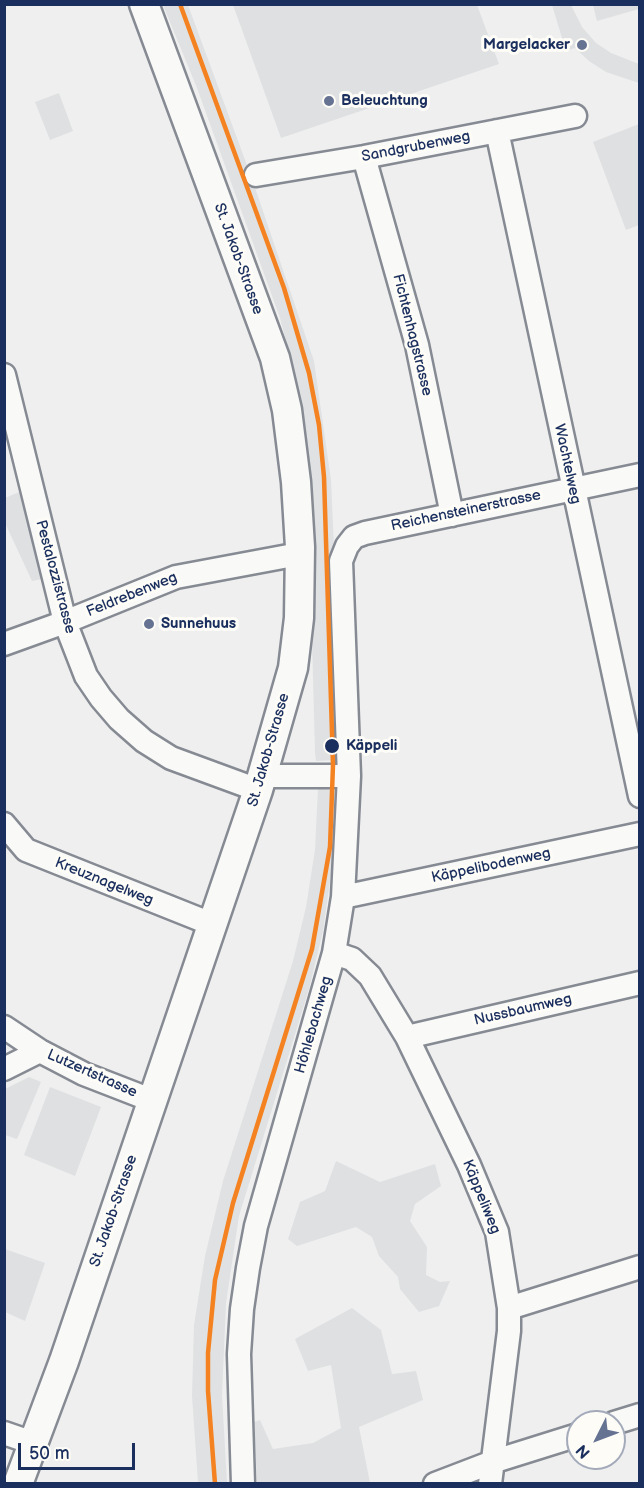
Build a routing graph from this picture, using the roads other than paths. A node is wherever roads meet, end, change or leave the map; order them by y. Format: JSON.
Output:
{"nodes":[{"id":1,"x":144,"y":4,"type":"edge"},
{"id":2,"x":576,"y":116,"type":"dead end"},
{"id":3,"x":497,"y":131,"type":"junction"},
{"id":4,"x":364,"y":157,"type":"junction"},
{"id":5,"x":256,"y":175,"type":"dead end"},
{"id":6,"x":4,"y":375,"type":"edge"},
{"id":7,"x":639,"y":475,"type":"edge"},
{"id":8,"x":572,"y":488,"type":"junction"},
{"id":9,"x":452,"y":515,"type":"junction"},
{"id":10,"x":299,"y":554,"type":"junction"},
{"id":11,"x":341,"y":561,"type":"joint"},
{"id":12,"x":65,"y":622,"type":"junction"},
{"id":13,"x":4,"y":644,"type":"edge"},
{"id":14,"x":349,"y":776,"type":"junction"},
{"id":15,"x":260,"y":783,"type":"junction"},
{"id":16,"x":639,"y":796,"type":"edge"},
{"id":17,"x":4,"y":824,"type":"edge"},
{"id":18,"x":639,"y":834,"type":"edge"},
{"id":19,"x":343,"y":897,"type":"junction"},
{"id":20,"x":214,"y":925,"type":"junction"},
{"id":21,"x":334,"y":953,"type":"junction"},
{"id":22,"x":639,"y":983,"type":"edge"},
{"id":23,"x":4,"y":1027,"type":"edge"},
{"id":24,"x":407,"y":1036,"type":"junction"},
{"id":25,"x":40,"y":1051,"type":"junction"},
{"id":26,"x":4,"y":1069,"type":"edge"},
{"id":27,"x":152,"y":1100,"type":"junction"},
{"id":28,"x":639,"y":1267,"type":"edge"},
{"id":29,"x":509,"y":1308,"type":"junction"},
{"id":30,"x":4,"y":1432,"type":"edge"},
{"id":31,"x":566,"y":1439,"type":"edge"},
{"id":32,"x":33,"y":1443,"type":"junction"},
{"id":33,"x":495,"y":1461,"type":"junction"},
{"id":34,"x":18,"y":1484,"type":"edge"},
{"id":35,"x":243,"y":1484,"type":"edge"},
{"id":36,"x":435,"y":1484,"type":"edge"},
{"id":37,"x":490,"y":1484,"type":"edge"}],
"edges":[{"from":1,"to":10,"type":"main road","name":"St. Jakob-Strasse"},
{"from":2,"to":3,"type":"street","name":"Sandgrubenweg"},
{"from":3,"to":4,"type":"street","name":"Sandgrubenweg"},
{"from":3,"to":8,"type":"street","name":"Wachtelweg"},
{"from":4,"to":5,"type":"street","name":"Sandgrubenweg"},
{"from":4,"to":9,"type":"street","name":"Fichtenhagstrasse"},
{"from":6,"to":12,"type":"street","name":"Pestalozzistrasse"},
{"from":7,"to":8,"type":"street","name":"Reichensteinerstrasse"},
{"from":8,"to":9,"type":"street","name":"Reichensteinerstrasse"},
{"from":8,"to":16,"type":"street","name":"Wachtelweg"},
{"from":9,"to":11,"type":"street","name":"Reichensteinerstrasse"},
{"from":10,"to":12,"type":"street","name":"Feldrebenweg"},
{"from":10,"to":15,"type":"main road","name":"St. Jakob-Strasse"},
{"from":11,"to":14,"type":"street","name":"Höhlebachweg"},
{"from":12,"to":13,"type":"street","name":"Feldrebenweg"},
{"from":12,"to":15,"type":"street","name":"Pestalozzistrasse"},
{"from":14,"to":15,"type":"street"},
{"from":14,"to":19,"type":"street","name":"Höhlebachweg"},
{"from":15,"to":20,"type":"main road","name":"St. Jakob-Strasse"},
{"from":17,"to":20,"type":"street","name":"Kreuznagelweg"},
{"from":18,"to":19,"type":"street","name":"Käppelibodenweg"},
{"from":19,"to":21,"type":"street","name":"Höhlebachweg"},
{"from":20,"to":27,"type":"main road","name":"St. Jakob-Strasse"},
{"from":21,"to":24,"type":"street","name":"Käppeliweg"},
{"from":21,"to":35,"type":"street","name":"Höhlebachweg"},
{"from":22,"to":24,"type":"street","name":"Nussbaumweg"},
{"from":23,"to":25,"type":"street","name":"Lutzertstrasse"},
{"from":24,"to":29,"type":"street","name":"Käppeliweg"},
{"from":25,"to":26,"type":"street"},
{"from":25,"to":27,"type":"street","name":"Lutzertstrasse"},
{"from":27,"to":32,"type":"main road","name":"St. Jakob-Strasse"},
{"from":28,"to":29,"type":"street"},
{"from":29,"to":33,"type":"street","name":"Käppeliweg"},
{"from":30,"to":32,"type":"street"},
{"from":31,"to":33,"type":"street"},
{"from":32,"to":34,"type":"main road","name":"St. Jakob-Strasse"},
{"from":33,"to":36,"type":"street"},
{"from":33,"to":37,"type":"street","name":"Käppeliweg"}]}
